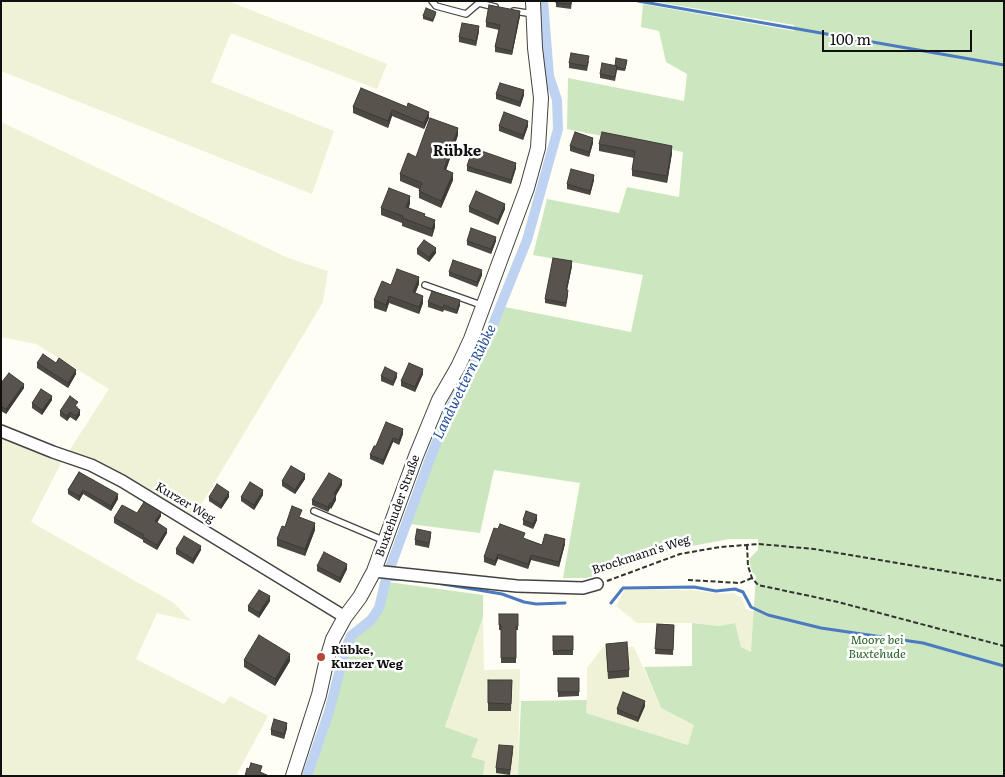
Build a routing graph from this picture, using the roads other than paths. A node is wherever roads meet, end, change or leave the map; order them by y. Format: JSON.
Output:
{"nodes":[{"id":1,"x":432,"y":1,"type":"edge"},
{"id":2,"x":533,"y":8,"type":"edge"},
{"id":3,"x":425,"y":285,"type":"dead end"},
{"id":4,"x":484,"y":306,"type":"junction"},
{"id":5,"x":1,"y":431,"type":"edge"},
{"id":6,"x":314,"y":511,"type":"dead end"},
{"id":7,"x":385,"y":541,"type":"junction"},
{"id":8,"x":378,"y":571,"type":"junction"},
{"id":9,"x":597,"y":584,"type":"road end"},
{"id":10,"x":345,"y":617,"type":"junction"},
{"id":11,"x":294,"y":776,"type":"edge"}],
"edges":[{"from":1,"to":2,"type":"lane"},
{"from":2,"to":4,"type":"street","name":"Buxtehuder Straße"},
{"from":3,"to":4,"type":"lane"},
{"from":4,"to":7,"type":"street","name":"Buxtehuder Straße"},
{"from":5,"to":10,"type":"street","name":"Kurzer Weg"},
{"from":6,"to":7,"type":"lane"},
{"from":7,"to":8,"type":"street","name":"Buxtehuder Straße"},
{"from":8,"to":9,"type":"street","name":"Brockmann's Weg"},
{"from":8,"to":10,"type":"street","name":"Buxtehuder Straße"},
{"from":10,"to":11,"type":"street","name":"Buxtehuder Straße"}]}
